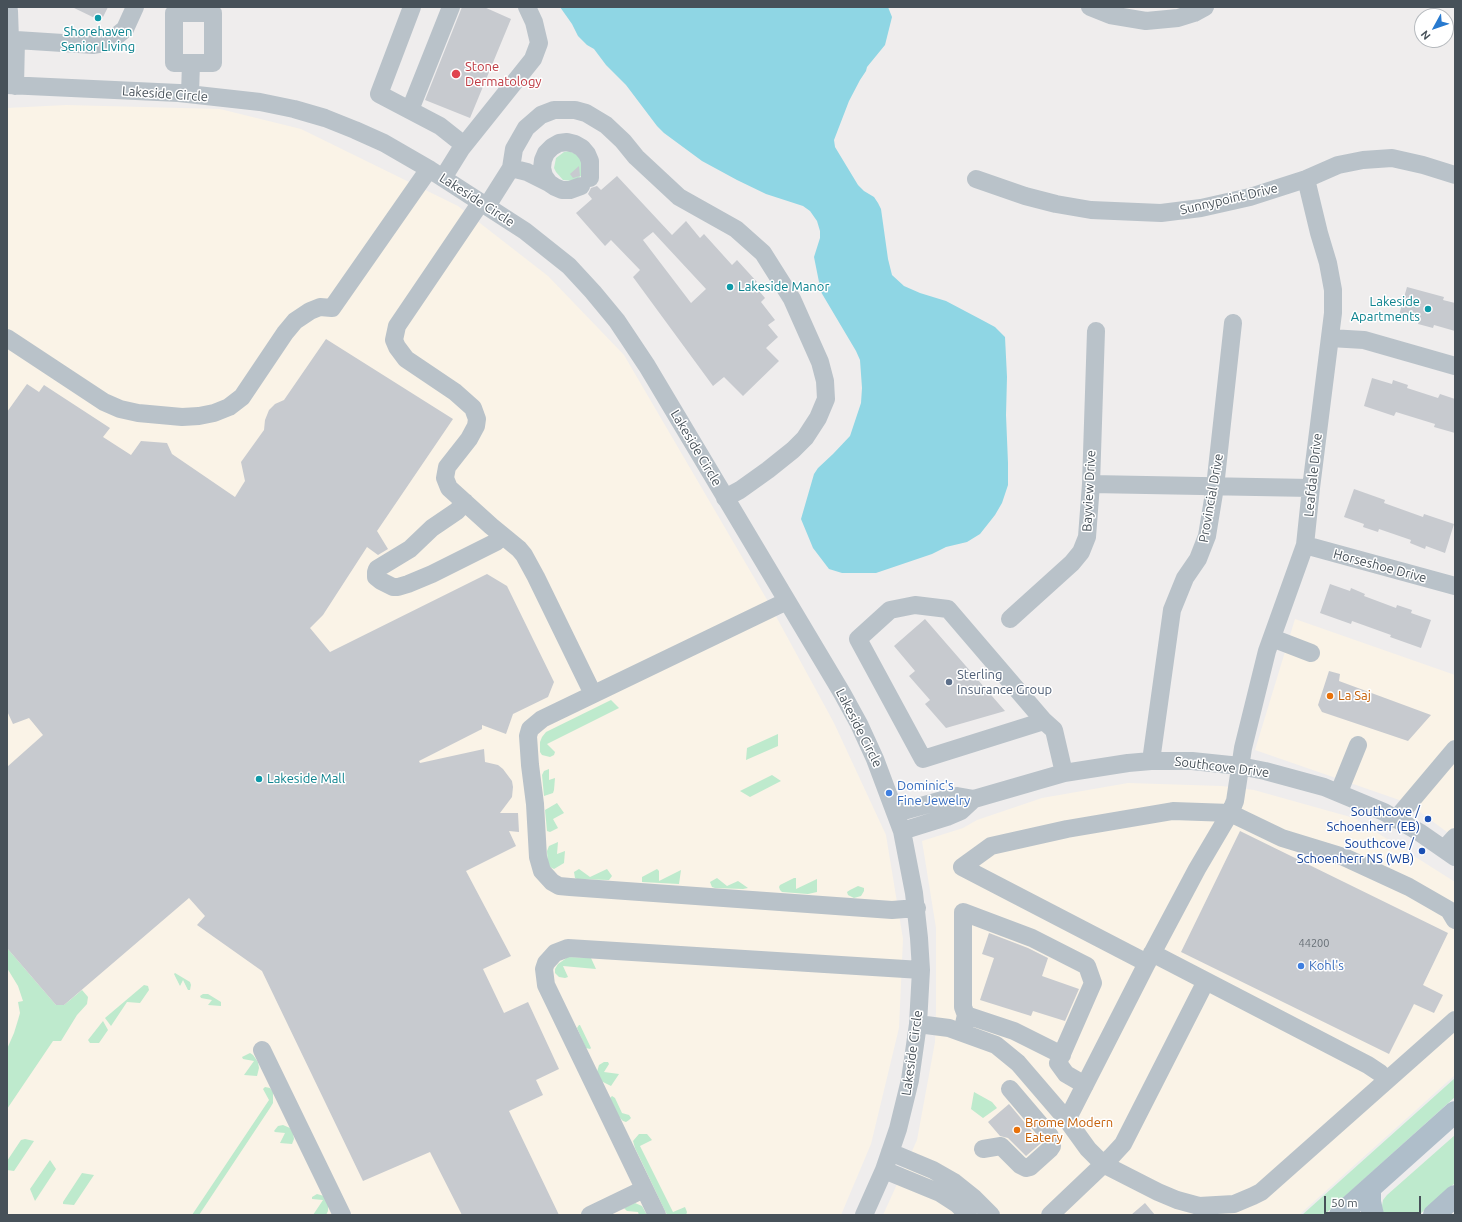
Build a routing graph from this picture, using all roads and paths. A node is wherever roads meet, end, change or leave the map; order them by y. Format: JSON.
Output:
{"nodes":[{"id":1,"x":135,"y":7,"type":"edge"},
{"id":2,"x":412,"y":7,"type":"edge"},
{"id":3,"x":451,"y":7,"type":"edge"},
{"id":4,"x":526,"y":7,"type":"edge"},
{"id":5,"x":1090,"y":7,"type":"edge"},
{"id":6,"x":1205,"y":7,"type":"edge"},
{"id":7,"x":7,"y":9,"type":"edge"},
{"id":8,"x":11,"y":40,"type":"edge"},
{"id":9,"x":191,"y":63,"type":"dead end"},
{"id":10,"x":11,"y":86,"type":"edge"},
{"id":11,"x":190,"y":94,"type":"junction"},
{"id":12,"x":410,"y":110,"type":"junction"},
{"id":13,"x":464,"y":145,"type":"junction"},
{"id":14,"x":543,"y":160,"type":"junction"},
{"id":15,"x":519,"y":170,"type":"junction"},
{"id":16,"x":436,"y":173,"type":"junction"},
{"id":17,"x":1455,"y":176,"type":"edge"},
{"id":18,"x":976,"y":179,"type":"dead end"},
{"id":19,"x":1306,"y":179,"type":"junction"},
{"id":20,"x":549,"y":183,"type":"junction"},
{"id":21,"x":484,"y":204,"type":"junction"},
{"id":22,"x":1233,"y":322,"type":"dead end"},
{"id":23,"x":1096,"y":332,"type":"dead end"},
{"id":24,"x":7,"y":338,"type":"edge"},
{"id":25,"x":1330,"y":338,"type":"junction"},
{"id":26,"x":1455,"y":366,"type":"edge"},
{"id":27,"x":1091,"y":484,"type":"junction"},
{"id":28,"x":1215,"y":487,"type":"junction"},
{"id":29,"x":1311,"y":488,"type":"junction"},
{"id":30,"x":725,"y":498,"type":"junction"},
{"id":31,"x":465,"y":502,"type":"junction"},
{"id":32,"x":503,"y":536,"type":"junction"},
{"id":33,"x":1305,"y":545,"type":"junction"},
{"id":34,"x":1455,"y":586,"type":"edge"},
{"id":35,"x":787,"y":601,"type":"junction"},
{"id":36,"x":1010,"y":619,"type":"dead end"},
{"id":37,"x":1272,"y":638,"type":"junction"},
{"id":38,"x":1311,"y":653,"type":"dead end"},
{"id":39,"x":593,"y":694,"type":"junction"},
{"id":40,"x":1044,"y":721,"type":"junction"},
{"id":41,"x":1358,"y":745,"type":"dead end"},
{"id":42,"x":1455,"y":749,"type":"edge"},
{"id":43,"x":1151,"y":761,"type":"junction"},
{"id":44,"x":1240,"y":766,"type":"junction"},
{"id":45,"x":1064,"y":773,"type":"junction"},
{"id":46,"x":1339,"y":792,"type":"junction"},
{"id":47,"x":974,"y":799,"type":"junction"},
{"id":48,"x":896,"y":813,"type":"junction"},
{"id":49,"x":1230,"y":813,"type":"junction"},
{"id":50,"x":1396,"y":818,"type":"junction"},
{"id":51,"x":902,"y":831,"type":"junction"},
{"id":52,"x":1451,"y":847,"type":"edge"},
{"id":53,"x":917,"y":908,"type":"junction"},
{"id":54,"x":1455,"y":920,"type":"edge"},
{"id":55,"x":1149,"y":958,"type":"junction"},
{"id":56,"x":921,"y":970,"type":"junction"},
{"id":57,"x":1206,"y":981,"type":"junction"},
{"id":58,"x":1455,"y":1020,"type":"edge"},
{"id":59,"x":918,"y":1024,"type":"junction"},
{"id":60,"x":965,"y":1024,"type":"junction"},
{"id":61,"x":262,"y":1050,"type":"dead end"},
{"id":62,"x":1062,"y":1055,"type":"junction"},
{"id":63,"x":1387,"y":1080,"type":"junction"},
{"id":64,"x":1085,"y":1085,"type":"junction"},
{"id":65,"x":1010,"y":1089,"type":"dead end"},
{"id":66,"x":1455,"y":1112,"type":"edge"},
{"id":67,"x":1067,"y":1120,"type":"junction"},
{"id":68,"x":983,"y":1149,"type":"dead end"},
{"id":69,"x":890,"y":1152,"type":"junction"},
{"id":70,"x":1103,"y":1164,"type":"junction"},
{"id":71,"x":884,"y":1170,"type":"junction"},
{"id":72,"x":1370,"y":1188,"type":"junction"},
{"id":73,"x":644,"y":1189,"type":"junction"},
{"id":74,"x":1455,"y":1196,"type":"edge"},
{"id":75,"x":342,"y":1215,"type":"edge"},
{"id":76,"x":590,"y":1215,"type":"edge"},
{"id":77,"x":657,"y":1215,"type":"edge"},
{"id":78,"x":864,"y":1215,"type":"edge"},
{"id":79,"x":968,"y":1215,"type":"edge"},
{"id":80,"x":991,"y":1215,"type":"edge"},
{"id":81,"x":1050,"y":1215,"type":"edge"},
{"id":82,"x":1340,"y":1215,"type":"edge"},
{"id":83,"x":1373,"y":1215,"type":"edge"},
{"id":84,"x":1434,"y":1215,"type":"edge"}],
"edges":[{"from":1,"to":8,"type":"street"},
{"from":2,"to":12,"type":"street"},
{"from":3,"to":12,"type":"street"},
{"from":4,"to":13,"type":"street"},
{"from":5,"to":6,"type":"street"},
{"from":7,"to":8,"type":"street"},
{"from":8,"to":10,"type":"street"},
{"from":9,"to":11,"type":"street"},
{"from":10,"to":11,"type":"street","name":"Lakeside Circle"},
{"from":11,"to":16,"type":"street","name":"Lakeside Circle"},
{"from":12,"to":13,"type":"street"},
{"from":13,"to":16,"type":"street"},
{"from":14,"to":15,"type":"street"},
{"from":14,"to":20,"type":"street"},
{"from":14,"to":20,"type":"street"},
{"from":15,"to":20,"type":"street"},
{"from":15,"to":21,"type":"street"},
{"from":15,"to":30,"type":"street"},
{"from":16,"to":21,"type":"street","name":"Lakeside Circle"},
{"from":16,"to":24,"type":"street"},
{"from":17,"to":19,"type":"street","name":"Sunnypoint Drive"},
{"from":18,"to":19,"type":"street","name":"Sunnypoint Drive"},
{"from":19,"to":25,"type":"street","name":"Leafdale Drive"},
{"from":21,"to":30,"type":"street","name":"Lakeside Circle"},
{"from":21,"to":31,"type":"street"},
{"from":22,"to":28,"type":"street","name":"Provincial Drive"},
{"from":23,"to":27,"type":"street","name":"Bayview Drive"},
{"from":25,"to":26,"type":"street"},
{"from":25,"to":29,"type":"street","name":"Leafdale Drive"},
{"from":27,"to":28,"type":"street"},
{"from":27,"to":36,"type":"street","name":"Bayview Drive"},
{"from":28,"to":29,"type":"street"},
{"from":28,"to":43,"type":"street","name":"Provincial Drive"},
{"from":29,"to":33,"type":"street","name":"Leafdale Drive"},
{"from":30,"to":35,"type":"street","name":"Lakeside Circle"},
{"from":31,"to":32,"type":"street"},
{"from":31,"to":32,"type":"street"},
{"from":32,"to":39,"type":"street"},
{"from":33,"to":34,"type":"street","name":"Horseshoe Drive"},
{"from":33,"to":37,"type":"street","name":"Leafdale Drive"},
{"from":35,"to":39,"type":"street"},
{"from":35,"to":48,"type":"street","name":"Lakeside Circle"},
{"from":37,"to":38,"type":"street"},
{"from":37,"to":44,"type":"street","name":"Leafdale Drive"},
{"from":39,"to":53,"type":"street"},
{"from":40,"to":40,"type":"street"},
{"from":40,"to":45,"type":"street"},
{"from":41,"to":46,"type":"street"},
{"from":42,"to":50,"type":"street"},
{"from":43,"to":44,"type":"street","name":"Southcove Drive"},
{"from":43,"to":45,"type":"street","name":"Southcove Drive"},
{"from":44,"to":46,"type":"street","name":"Southcove Drive"},
{"from":44,"to":49,"type":"street","name":"Leafdale Drive"},
{"from":45,"to":47,"type":"street","name":"Southcove Drive"},
{"from":46,"to":50,"type":"street","name":"Southcove Drive"},
{"from":47,"to":48,"type":"street","name":"Southcove Drive"},
{"from":47,"to":51,"type":"street","name":"Southcove Drive"},
{"from":48,"to":51,"type":"street","name":"Lakeside Circle"},
{"from":49,"to":54,"type":"street"},
{"from":49,"to":55,"type":"street","name":"Leafdale Drive"},
{"from":49,"to":55,"type":"street"},
{"from":50,"to":52,"type":"street","name":"Southcove Drive"},
{"from":51,"to":53,"type":"street","name":"Lakeside Circle"},
{"from":53,"to":56,"type":"street","name":"Lakeside Circle"},
{"from":55,"to":57,"type":"street"},
{"from":55,"to":64,"type":"street","name":"Leafdale Drive"},
{"from":56,"to":59,"type":"street","name":"Lakeside Circle"},
{"from":56,"to":73,"type":"street"},
{"from":57,"to":63,"type":"street"},
{"from":57,"to":70,"type":"street"},
{"from":58,"to":63,"type":"street"},
{"from":59,"to":60,"type":"street"},
{"from":59,"to":69,"type":"street","name":"Lakeside Circle"},
{"from":60,"to":62,"type":"street"},
{"from":60,"to":62,"type":"street"},
{"from":60,"to":67,"type":"street"},
{"from":61,"to":75,"type":"street"},
{"from":62,"to":64,"type":"street"},
{"from":63,"to":70,"type":"street"},
{"from":64,"to":67,"type":"street","name":"Leafdale Drive"},
{"from":65,"to":68,"type":"street"},
{"from":66,"to":72,"type":"main road"},
{"from":67,"to":70,"type":"street"},
{"from":69,"to":71,"type":"street","name":"Lakeside Circle"},
{"from":69,"to":80,"type":"street"},
{"from":70,"to":81,"type":"street"},
{"from":71,"to":78,"type":"street","name":"Lakeside Circle"},
{"from":71,"to":79,"type":"street"},
{"from":72,"to":82,"type":"main road"},
{"from":72,"to":83,"type":"main road"},
{"from":73,"to":76,"type":"street"},
{"from":73,"to":77,"type":"street"},
{"from":74,"to":84,"type":"main road"}]}
